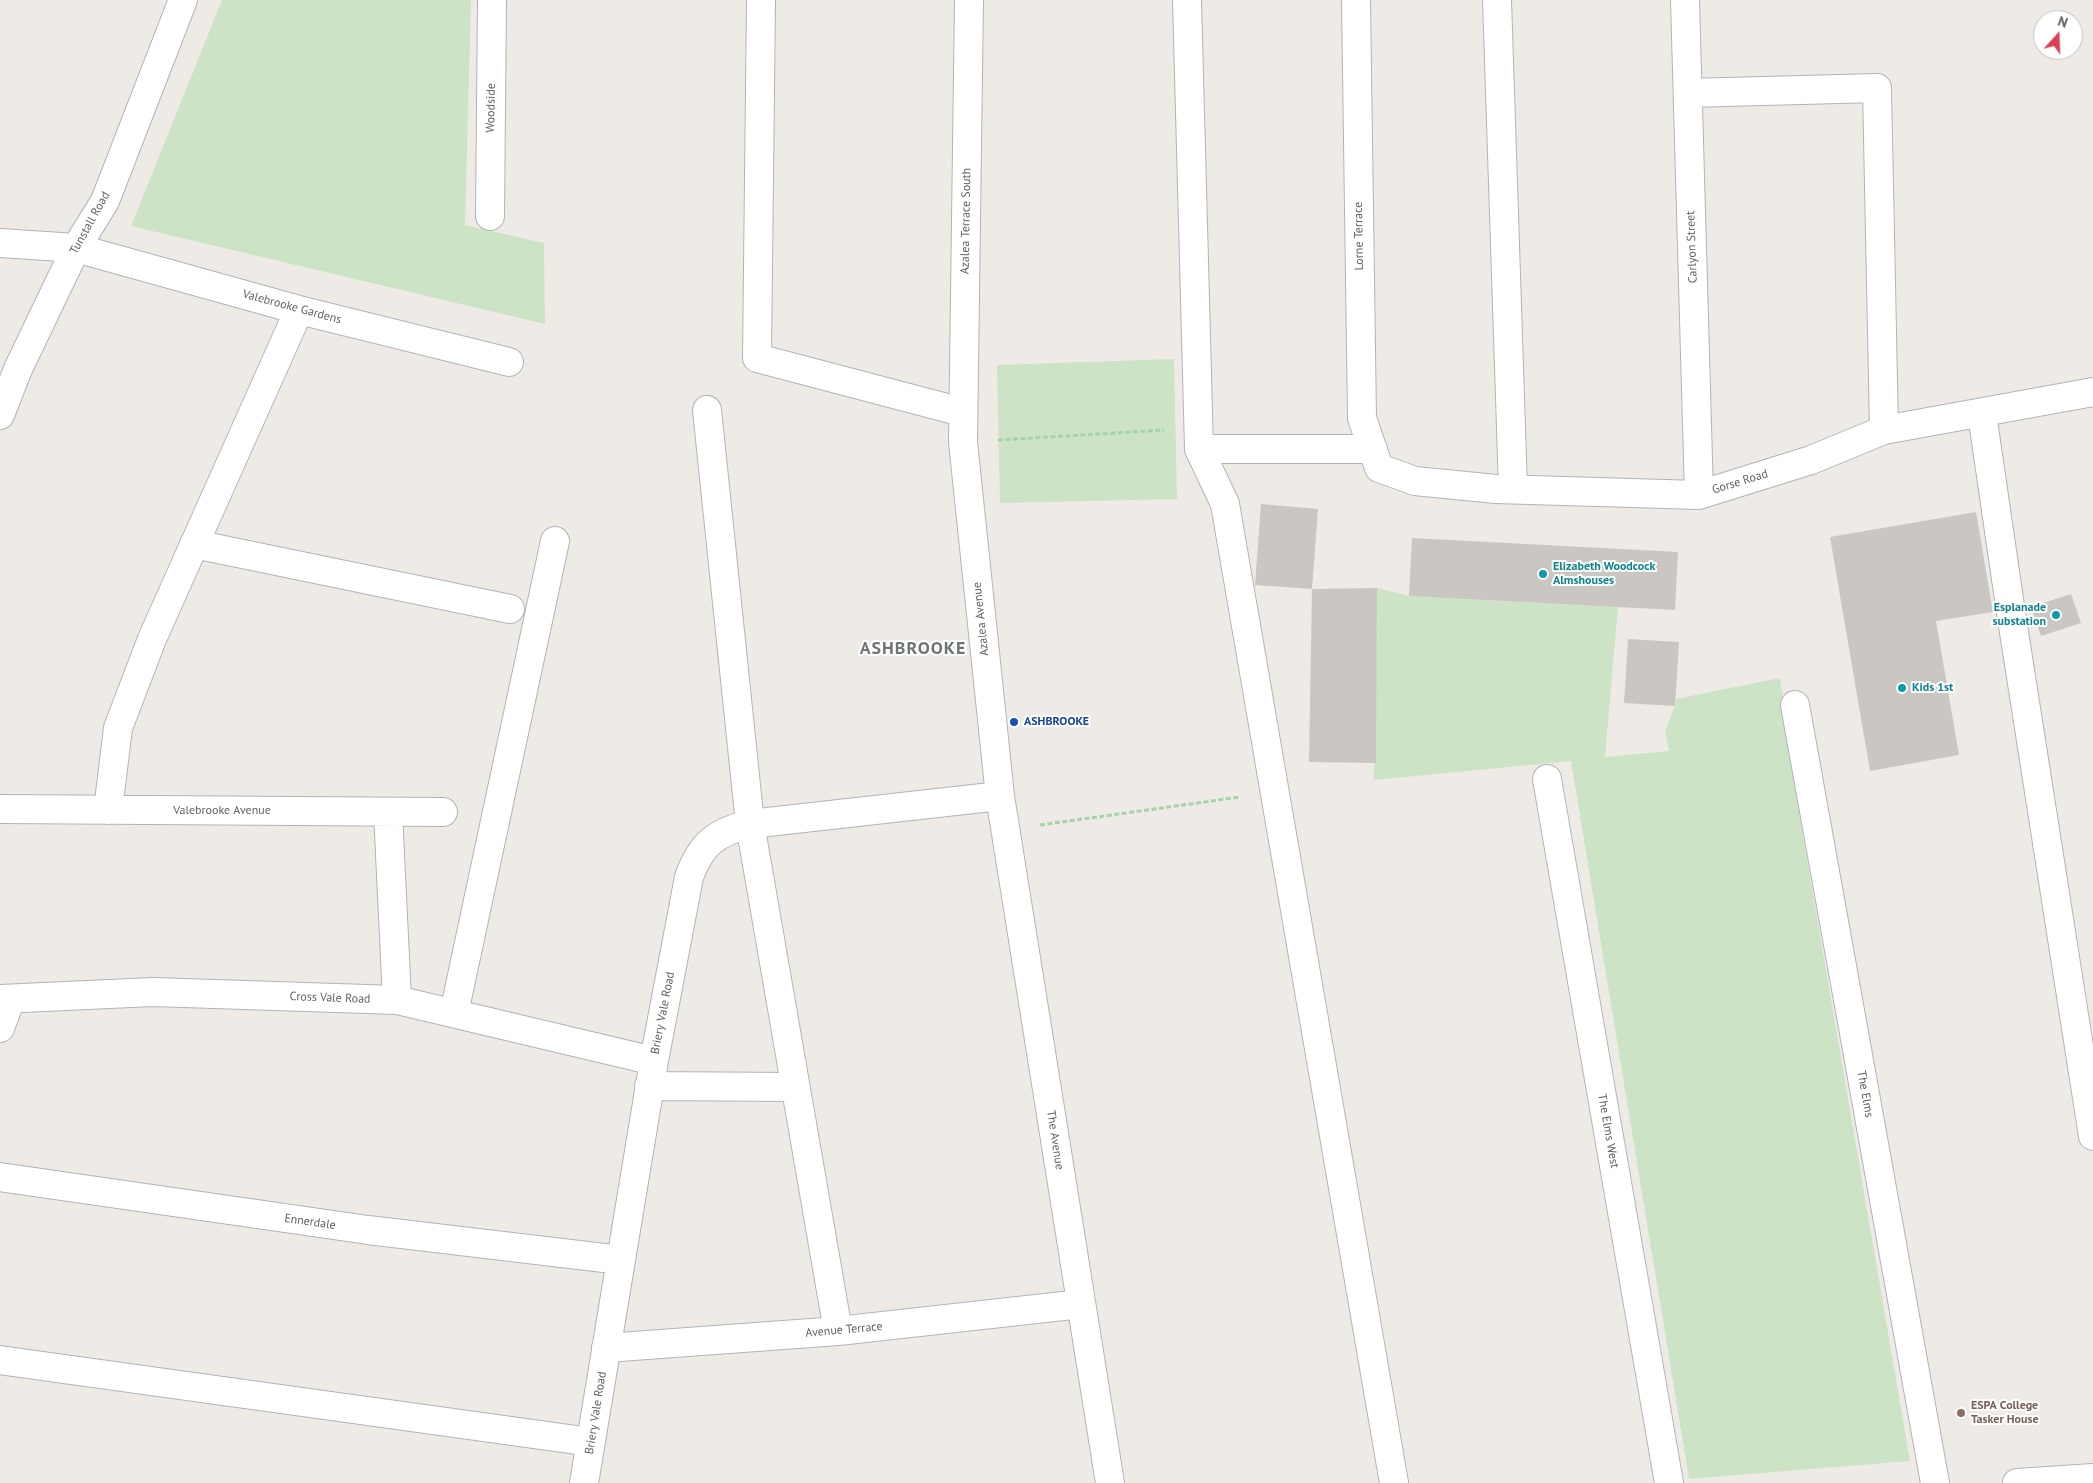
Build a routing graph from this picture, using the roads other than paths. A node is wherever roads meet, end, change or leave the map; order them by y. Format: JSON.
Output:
{"nodes":[{"id":1,"x":183,"y":0,"type":"edge"},
{"id":2,"x":492,"y":0,"type":"edge"},
{"id":3,"x":761,"y":0,"type":"edge"},
{"id":4,"x":969,"y":0,"type":"edge"},
{"id":5,"x":1187,"y":0,"type":"edge"},
{"id":6,"x":1356,"y":0,"type":"edge"},
{"id":7,"x":1497,"y":0,"type":"edge"},
{"id":8,"x":1685,"y":0,"type":"edge"},
{"id":9,"x":1688,"y":93,"type":"junction"},
{"id":10,"x":490,"y":216,"type":"dead end"},
{"id":11,"x":0,"y":243,"type":"edge"},
{"id":12,"x":76,"y":248,"type":"junction"},
{"id":13,"x":299,"y":310,"type":"junction"},
{"id":14,"x":509,"y":362,"type":"dead end"},
{"id":15,"x":2093,"y":392,"type":"edge"},
{"id":16,"x":707,"y":410,"type":"dead end"},
{"id":17,"x":962,"y":412,"type":"junction"},
{"id":18,"x":1982,"y":414,"type":"junction"},
{"id":19,"x":0,"y":415,"type":"edge"},
{"id":20,"x":1884,"y":430,"type":"junction"},
{"id":21,"x":1198,"y":439,"type":"junction"},
{"id":22,"x":963,"y":442,"type":"joint"},
{"id":23,"x":1376,"y":459,"type":"junction"},
{"id":24,"x":1513,"y":490,"type":"junction"},
{"id":25,"x":1699,"y":495,"type":"junction"},
{"id":26,"x":555,"y":541,"type":"dead end"},
{"id":27,"x":194,"y":544,"type":"junction"},
{"id":28,"x":510,"y":609,"type":"dead end"},
{"id":29,"x":1796,"y":705,"type":"dead end"},
{"id":30,"x":1547,"y":779,"type":"dead end"},
{"id":31,"x":1000,"y":796,"type":"junction"},
{"id":32,"x":0,"y":810,"type":"edge"},
{"id":33,"x":108,"y":810,"type":"junction"},
{"id":34,"x":388,"y":812,"type":"junction"},
{"id":35,"x":443,"y":812,"type":"dead end"},
{"id":36,"x":750,"y":824,"type":"junction"},
{"id":37,"x":6,"y":999,"type":"edge"},
{"id":38,"x":397,"y":1000,"type":"junction"},
{"id":39,"x":454,"y":1013,"type":"junction"},
{"id":40,"x":0,"y":1028,"type":"edge"},
{"id":41,"x":651,"y":1074,"type":"junction"},
{"id":42,"x":794,"y":1087,"type":"junction"},
{"id":43,"x":2093,"y":1136,"type":"edge"},
{"id":44,"x":0,"y":1178,"type":"edge"},
{"id":45,"x":621,"y":1260,"type":"junction"},
{"id":46,"x":1082,"y":1304,"type":"junction"},
{"id":47,"x":838,"y":1332,"type":"junction"},
{"id":48,"x":606,"y":1348,"type":"junction"},
{"id":49,"x":0,"y":1360,"type":"edge"},
{"id":50,"x":591,"y":1442,"type":"junction"},
{"id":51,"x":2093,"y":1478,"type":"edge"},
{"id":52,"x":584,"y":1483,"type":"edge"},
{"id":53,"x":1110,"y":1483,"type":"edge"},
{"id":54,"x":1394,"y":1483,"type":"edge"},
{"id":55,"x":1669,"y":1483,"type":"edge"},
{"id":56,"x":1936,"y":1483,"type":"edge"},
{"id":57,"x":2017,"y":1483,"type":"edge"}],
"edges":[{"from":1,"to":12,"type":"street","name":"Tunstall Road"},
{"from":2,"to":10,"type":"street","name":"Woodside"},
{"from":3,"to":17,"type":"street"},
{"from":4,"to":17,"type":"street","name":"Azalea Terrace South"},
{"from":5,"to":21,"type":"street"},
{"from":6,"to":23,"type":"street","name":"Lorne Terrace"},
{"from":7,"to":24,"type":"street"},
{"from":8,"to":9,"type":"street","name":"Carlyon Street"},
{"from":9,"to":20,"type":"street"},
{"from":9,"to":25,"type":"street","name":"Carlyon Street"},
{"from":11,"to":12,"type":"street","name":"Valebrooke Gardens"},
{"from":12,"to":13,"type":"street","name":"Valebrooke Gardens"},
{"from":12,"to":19,"type":"street","name":"Tunstall Road"},
{"from":13,"to":14,"type":"street","name":"Valebrooke Gardens"},
{"from":13,"to":27,"type":"street"},
{"from":15,"to":18,"type":"street","name":"Gorse Road"},
{"from":16,"to":36,"type":"street"},
{"from":17,"to":22,"type":"street","name":"Azalea Terrace South"},
{"from":18,"to":20,"type":"street","name":"Gorse Road"},
{"from":18,"to":43,"type":"street"},
{"from":20,"to":25,"type":"street","name":"Gorse Road"},
{"from":21,"to":23,"type":"street"},
{"from":21,"to":54,"type":"street"},
{"from":22,"to":31,"type":"street","name":"Azalea Avenue"},
{"from":23,"to":24,"type":"street","name":"Gorse Road"},
{"from":24,"to":25,"type":"street","name":"Gorse Road"},
{"from":26,"to":39,"type":"street"},
{"from":27,"to":28,"type":"street"},
{"from":27,"to":33,"type":"street"},
{"from":29,"to":56,"type":"street","name":"The Elms"},
{"from":30,"to":55,"type":"street","name":"The Elms West"},
{"from":31,"to":36,"type":"street","name":"Briery Vale Road"},
{"from":31,"to":46,"type":"street","name":"The Avenue"},
{"from":32,"to":33,"type":"street","name":"Valebrooke Avenue"},
{"from":33,"to":34,"type":"street","name":"Valebrooke Avenue"},
{"from":34,"to":35,"type":"street","name":"Valebrooke Avenue"},
{"from":34,"to":38,"type":"street"},
{"from":36,"to":41,"type":"street","name":"Briery Vale Road"},
{"from":36,"to":42,"type":"street"},
{"from":37,"to":38,"type":"street","name":"Cross Vale Road"},
{"from":37,"to":40,"type":"street"},
{"from":38,"to":39,"type":"street","name":"Cross Vale Road"},
{"from":39,"to":41,"type":"street","name":"Cross Vale Road"},
{"from":41,"to":42,"type":"street","name":"Cross Vale Road"},
{"from":41,"to":45,"type":"street","name":"Briery Vale Road"},
{"from":42,"to":47,"type":"street"},
{"from":44,"to":45,"type":"street","name":"Ennerdale"},
{"from":45,"to":48,"type":"street","name":"Briery Vale Road"},
{"from":46,"to":47,"type":"street","name":"Avenue Terrace"},
{"from":46,"to":53,"type":"street","name":"The Avenue"},
{"from":47,"to":48,"type":"street","name":"Avenue Terrace"},
{"from":48,"to":50,"type":"street","name":"Briery Vale Road"},
{"from":49,"to":50,"type":"street"},
{"from":50,"to":52,"type":"street","name":"Briery Vale Road"},
{"from":51,"to":57,"type":"street"}]}
